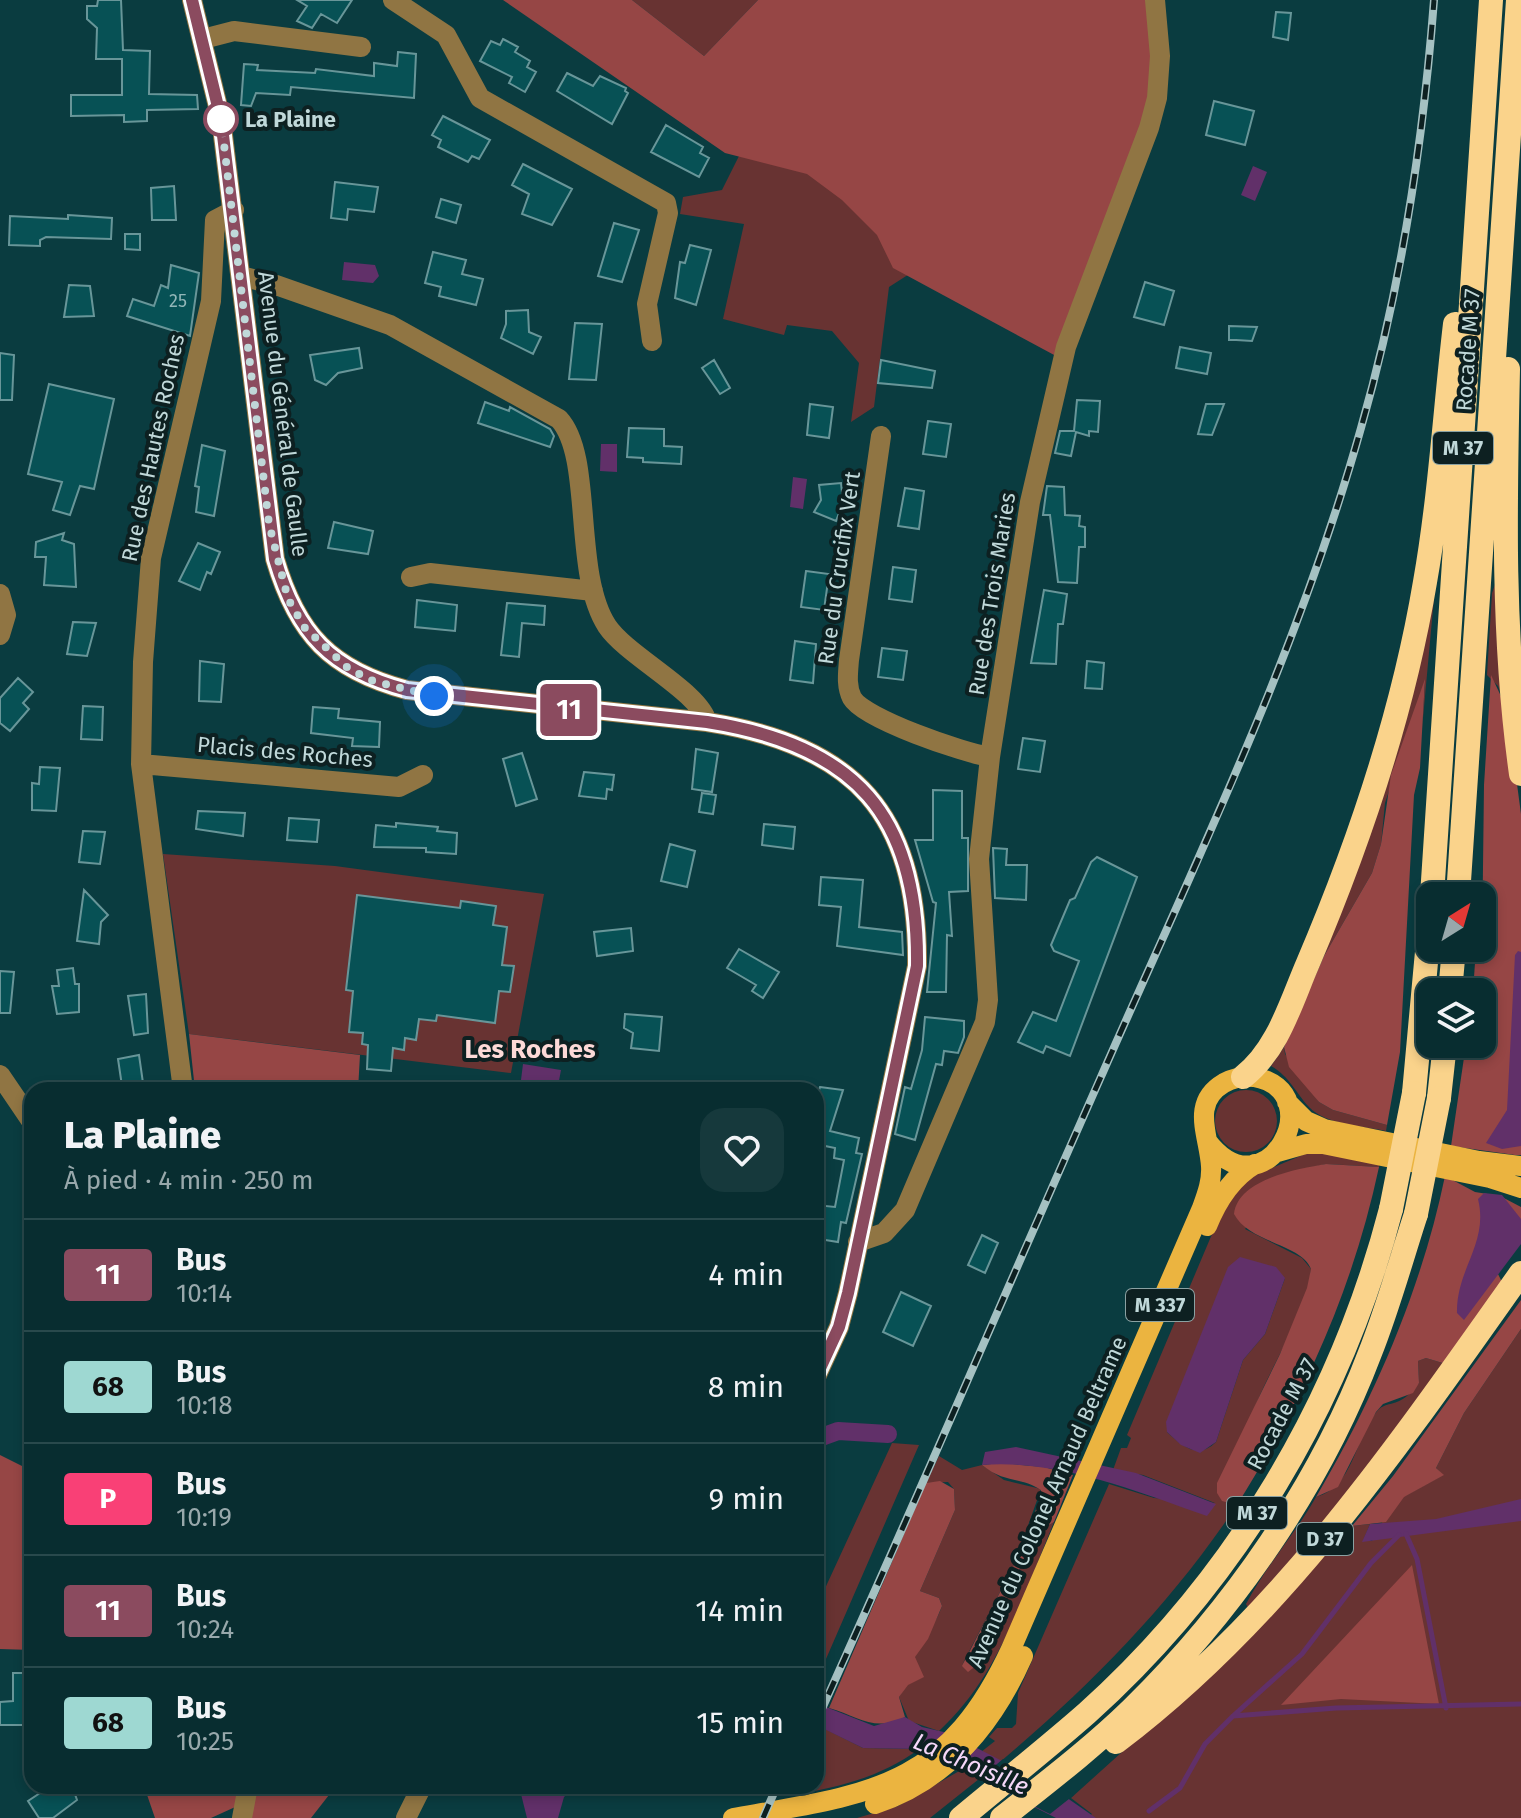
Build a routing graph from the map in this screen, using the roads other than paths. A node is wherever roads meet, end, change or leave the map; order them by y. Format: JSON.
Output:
{"nodes":[{"id":1,"x":192,"y":0,"type":"edge"},
{"id":2,"x":393,"y":0,"type":"edge"},
{"id":3,"x":1155,"y":0,"type":"edge"},
{"id":4,"x":1491,"y":0,"type":"edge"},
{"id":5,"x":1518,"y":0,"type":"edge"},
{"id":6,"x":203,"y":39,"type":"junction"},
{"id":7,"x":361,"y":47,"type":"dead end"},
{"id":8,"x":234,"y":210,"type":"junction"},
{"id":9,"x":241,"y":276,"type":"junction"},
{"id":10,"x":1472,"y":290,"type":"junction"},
{"id":11,"x":1497,"y":293,"type":"junction"},
{"id":12,"x":652,"y":341,"type":"dead end"},
{"id":13,"x":881,"y":436,"type":"dead end"},
{"id":14,"x":411,"y":577,"type":"dead end"},
{"id":15,"x":593,"y":591,"type":"junction"},
{"id":16,"x":0,"y":594,"type":"edge"},
{"id":17,"x":0,"y":635,"type":"edge"},
{"id":18,"x":707,"y":722,"type":"junction"},
{"id":19,"x":990,"y":757,"type":"junction"},
{"id":20,"x":141,"y":764,"type":"junction"},
{"id":21,"x":1521,"y":774,"type":"edge"},
{"id":22,"x":423,"y":775,"type":"dead end"},
{"id":23,"x":1433,"y":882,"type":"edge"},
{"id":24,"x":1459,"y":882,"type":"edge"},
{"id":25,"x":1426,"y":962,"type":"edge"},
{"id":26,"x":1443,"y":1058,"type":"edge"},
{"id":27,"x":0,"y":1075,"type":"edge"},
{"id":28,"x":1243,"y":1077,"type":"junction"},
{"id":29,"x":182,"y":1082,"type":"edge"},
{"id":30,"x":1286,"y":1101,"type":"junction"},
{"id":31,"x":24,"y":1110,"type":"edge"},
{"id":32,"x":1207,"y":1141,"type":"junction"},
{"id":33,"x":1278,"y":1152,"type":"junction"},
{"id":34,"x":1255,"y":1164,"type":"junction"},
{"id":35,"x":1521,"y":1166,"type":"edge"},
{"id":36,"x":871,"y":1185,"type":"junction"},
{"id":37,"x":1521,"y":1188,"type":"edge"},
{"id":38,"x":909,"y":1200,"type":"junction"},
{"id":39,"x":858,"y":1242,"type":"junction"},
{"id":40,"x":1521,"y":1273,"type":"edge"},
{"id":41,"x":824,"y":1360,"type":"edge"},
{"id":42,"x":1095,"y":1473,"type":"junction"},
{"id":43,"x":1080,"y":1754,"type":"junction"},
{"id":44,"x":941,"y":1760,"type":"junction"},
{"id":45,"x":246,"y":1794,"type":"edge"},
{"id":46,"x":418,"y":1794,"type":"edge"},
{"id":47,"x":423,"y":1794,"type":"edge"},
{"id":48,"x":242,"y":1818,"type":"edge"},
{"id":49,"x":406,"y":1818,"type":"edge"},
{"id":50,"x":426,"y":1818,"type":"edge"},
{"id":51,"x":733,"y":1818,"type":"edge"},
{"id":52,"x":813,"y":1818,"type":"edge"},
{"id":53,"x":961,"y":1818,"type":"edge"},
{"id":54,"x":1002,"y":1818,"type":"edge"}],
"edges":[{"from":1,"to":6,"type":"street","name":"Avenue du Général de Gaulle"},
{"from":2,"to":12,"type":"street"},
{"from":3,"to":19,"type":"street","name":"Rue des Trois Maries"},
{"from":4,"to":10,"type":"highway","name":"Rocade M 37","number":"M 37"},
{"from":5,"to":11,"type":"highway","name":"Rocade M 37","number":"M 37"},
{"from":6,"to":7,"type":"street"},
{"from":6,"to":8,"type":"street","name":"Avenue du Général de Gaulle"},
{"from":8,"to":9,"type":"street","name":"Avenue du Général de Gaulle"},
{"from":8,"to":20,"type":"street","name":"Rue des Hautes Roches"},
{"from":9,"to":15,"type":"street"},
{"from":9,"to":18,"type":"street","name":"Avenue du Général de Gaulle"},
{"from":10,"to":23,"type":"highway","name":"Rocade M 37","number":"M 37"},
{"from":10,"to":28,"type":"highway"},
{"from":11,"to":21,"type":"highway"},
{"from":11,"to":24,"type":"highway","name":"Rocade M 37","number":"M 37"},
{"from":13,"to":19,"type":"street","name":"Rue du Crucifix Vert"},
{"from":14,"to":15,"type":"street"},
{"from":15,"to":18,"type":"street"},
{"from":16,"to":17,"type":"street"},
{"from":18,"to":36,"type":"street","name":"Avenue du Général de Gaulle"},
{"from":19,"to":38,"type":"street","name":"Rue des Trois Maries"},
{"from":20,"to":22,"type":"street","name":"Placis des Roches"},
{"from":20,"to":29,"type":"street","name":"Rue des Hautes Roches"},
{"from":25,"to":53,"type":"highway","name":"Rocade M 37","number":"M 37","bridge":true},
{"from":26,"to":43,"type":"highway","number":"M 37","bridge":true},
{"from":27,"to":31,"type":"street"},
{"from":28,"to":30,"type":"main road"},
{"from":28,"to":32,"type":"main road"},
{"from":30,"to":33,"type":"main road"},
{"from":30,"to":35,"type":"main road"},
{"from":32,"to":34,"type":"main road"},
{"from":32,"to":42,"type":"main road","name":"Avenue du Colonel Arnaud Beltrame","number":"M 337"},
{"from":33,"to":34,"type":"main road"},
{"from":33,"to":37,"type":"main road"},
{"from":34,"to":42,"type":"main road","name":"Avenue du Colonel Arnaud Beltrame","number":"M 337"},
{"from":36,"to":38,"type":"street"},
{"from":36,"to":39,"type":"street","name":"Avenue du Général de Gaulle"},
{"from":38,"to":39,"type":"street","name":"Rue des Trois Maries"},
{"from":39,"to":41,"type":"street","name":"Avenue du Général de Gaulle"},
{"from":40,"to":43,"type":"highway","number":"D 37"},
{"from":42,"to":44,"type":"main road","name":"Avenue du Colonel Arnaud Beltrame","number":"M 337"},
{"from":43,"to":54,"type":"highway","number":"M 37"},
{"from":44,"to":51,"type":"main road","name":"Avenue du Colonel Arnaud Beltrame","number":"M 337"},
{"from":44,"to":52,"type":"main road","name":"Avenue du Colonel Arnaud Beltrame","number":"M 337"},
{"from":45,"to":48,"type":"street"},
{"from":46,"to":49,"type":"street"},
{"from":47,"to":50,"type":"street"}]}
